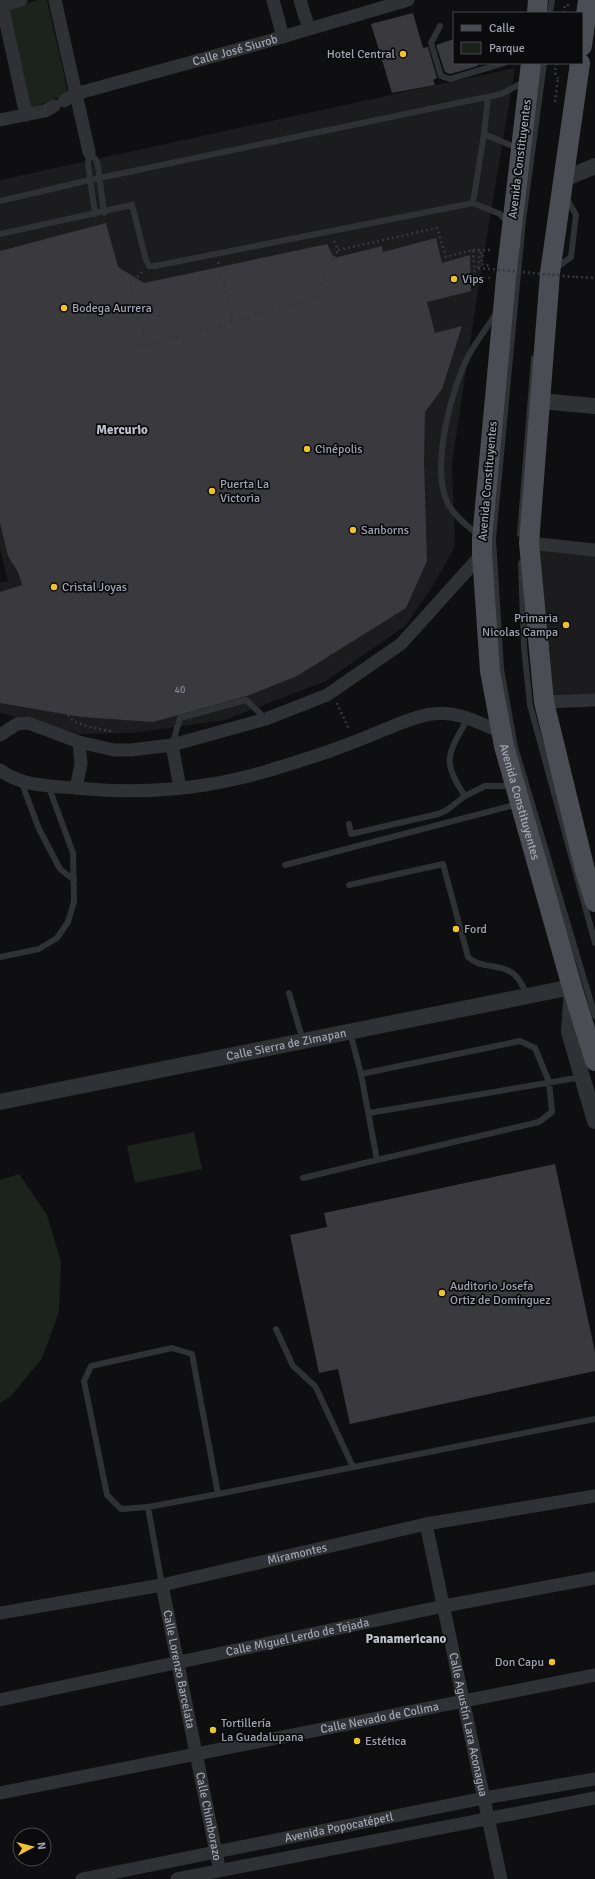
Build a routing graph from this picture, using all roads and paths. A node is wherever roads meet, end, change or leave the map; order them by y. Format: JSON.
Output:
{"nodes":[{"id":1,"x":21,"y":0,"type":"edge"},
{"id":2,"x":55,"y":0,"type":"edge"},
{"id":3,"x":273,"y":0,"type":"edge"},
{"id":4,"x":300,"y":0,"type":"edge"},
{"id":5,"x":408,"y":0,"type":"edge"},
{"id":6,"x":538,"y":0,"type":"edge"},
{"id":7,"x":552,"y":0,"type":"edge"},
{"id":8,"x":588,"y":0,"type":"edge"},
{"id":9,"x":1,"y":6,"type":"edge"},
{"id":10,"x":537,"y":12,"type":"edge"},
{"id":11,"x":550,"y":12,"type":"edge"},
{"id":12,"x":440,"y":26,"type":"dead end"},
{"id":13,"x":309,"y":29,"type":"junction"},
{"id":14,"x":283,"y":37,"type":"junction"},
{"id":15,"x":583,"y":38,"type":"edge"},
{"id":16,"x":501,"y":64,"type":"edge"},
{"id":17,"x":544,"y":64,"type":"edge"},
{"id":18,"x":556,"y":64,"type":"edge"},
{"id":19,"x":580,"y":64,"type":"edge"},
{"id":20,"x":530,"y":71,"type":"edge"},
{"id":21,"x":555,"y":73,"type":"dead end"},
{"id":22,"x":570,"y":87,"type":"dead end"},
{"id":23,"x":75,"y":94,"type":"junction"},
{"id":24,"x":488,"y":97,"type":"junction"},
{"id":25,"x":26,"y":115,"type":"junction"},
{"id":26,"x":0,"y":120,"type":"edge"},
{"id":27,"x":484,"y":134,"type":"junction"},
{"id":28,"x":521,"y":149,"type":"junction"},
{"id":29,"x":89,"y":152,"type":"junction"},
{"id":30,"x":595,"y":166,"type":"edge"},
{"id":31,"x":100,"y":178,"type":"junction"},
{"id":32,"x":90,"y":180,"type":"junction"},
{"id":33,"x":563,"y":185,"type":"junction"},
{"id":34,"x":0,"y":201,"type":"edge"},
{"id":35,"x":472,"y":203,"type":"junction"},
{"id":36,"x":104,"y":212,"type":"junction"},
{"id":37,"x":95,"y":214,"type":"junction"},
{"id":38,"x":512,"y":227,"type":"junction"},
{"id":39,"x":329,"y":231,"type":"junction"},
{"id":40,"x":0,"y":234,"type":"edge"},
{"id":41,"x":338,"y":250,"type":"junction"},
{"id":42,"x":216,"y":253,"type":"junction"},
{"id":43,"x":481,"y":264,"type":"dead end"},
{"id":44,"x":149,"y":266,"type":"junction"},
{"id":45,"x":547,"y":271,"type":"junction"},
{"id":46,"x":506,"y":278,"type":"junction"},
{"id":47,"x":595,"y":278,"type":"edge"},
{"id":48,"x":504,"y":301,"type":"junction"},
{"id":49,"x":233,"y":322,"type":"junction"},
{"id":50,"x":147,"y":346,"type":"junction"},
{"id":51,"x":138,"y":348,"type":"dead end"},
{"id":52,"x":534,"y":354,"type":"dead end"},
{"id":53,"x":535,"y":401,"type":"junction"},
{"id":54,"x":595,"y":406,"type":"edge"},
{"id":55,"x":524,"y":546,"type":"junction"},
{"id":56,"x":482,"y":547,"type":"junction"},
{"id":57,"x":595,"y":550,"type":"edge"},
{"id":58,"x":336,"y":700,"type":"dead end"},
{"id":59,"x":595,"y":700,"type":"edge"},
{"id":60,"x":544,"y":702,"type":"junction"},
{"id":61,"x":68,"y":715,"type":"dead end"},
{"id":62,"x":468,"y":718,"type":"junction"},
{"id":63,"x":266,"y":719,"type":"junction"},
{"id":64,"x":349,"y":729,"type":"dead end"},
{"id":65,"x":114,"y":732,"type":"dead end"},
{"id":66,"x":501,"y":732,"type":"junction"},
{"id":67,"x":1,"y":734,"type":"edge"},
{"id":68,"x":79,"y":742,"type":"junction"},
{"id":69,"x":172,"y":745,"type":"junction"},
{"id":70,"x":0,"y":770,"type":"edge"},
{"id":71,"x":21,"y":781,"type":"junction"},
{"id":72,"x":48,"y":786,"type":"junction"},
{"id":73,"x":76,"y":788,"type":"junction"},
{"id":74,"x":180,"y":788,"type":"junction"},
{"id":75,"x":518,"y":795,"type":"junction"},
{"id":76,"x":465,"y":796,"type":"junction"},
{"id":77,"x":349,"y":824,"type":"dead end"},
{"id":78,"x":285,"y":865,"type":"dead end"},
{"id":79,"x":590,"y":868,"type":"edge"},
{"id":80,"x":74,"y":880,"type":"junction"},
{"id":81,"x":349,"y":885,"type":"dead end"},
{"id":82,"x":595,"y":902,"type":"edge"},
{"id":83,"x":595,"y":943,"type":"edge"},
{"id":84,"x":0,"y":958,"type":"edge"},
{"id":85,"x":572,"y":987,"type":"junction"},
{"id":86,"x":289,"y":993,"type":"dead end"},
{"id":87,"x":528,"y":996,"type":"junction"},
{"id":88,"x":595,"y":1016,"type":"edge"},
{"id":89,"x":350,"y":1032,"type":"junction"},
{"id":90,"x":303,"y":1042,"type":"junction"},
{"id":91,"x":595,"y":1061,"type":"edge"},
{"id":92,"x":361,"y":1074,"type":"junction"},
{"id":93,"x":582,"y":1076,"type":"junction"},
{"id":94,"x":549,"y":1082,"type":"junction"},
{"id":95,"x":0,"y":1102,"type":"edge"},
{"id":96,"x":369,"y":1113,"type":"junction"},
{"id":97,"x":595,"y":1121,"type":"edge"},
{"id":98,"x":377,"y":1160,"type":"junction"},
{"id":99,"x":303,"y":1178,"type":"dead end"},
{"id":100,"x":276,"y":1329,"type":"dead end"},
{"id":101,"x":595,"y":1419,"type":"edge"},
{"id":102,"x":353,"y":1467,"type":"junction"},
{"id":103,"x":218,"y":1494,"type":"junction"},
{"id":104,"x":595,"y":1496,"type":"edge"},
{"id":105,"x":148,"y":1507,"type":"junction"},
{"id":106,"x":426,"y":1524,"type":"junction"},
{"id":107,"x":595,"y":1578,"type":"edge"},
{"id":108,"x":162,"y":1585,"type":"junction"},
{"id":109,"x":444,"y":1606,"type":"junction"},
{"id":110,"x":0,"y":1613,"type":"edge"},
{"id":111,"x":177,"y":1662,"type":"junction"},
{"id":112,"x":595,"y":1675,"type":"edge"},
{"id":113,"x":0,"y":1700,"type":"edge"},
{"id":114,"x":463,"y":1700,"type":"junction"},
{"id":115,"x":195,"y":1754,"type":"junction"},
{"id":116,"x":595,"y":1778,"type":"edge"},
{"id":117,"x":0,"y":1792,"type":"edge"},
{"id":118,"x":484,"y":1798,"type":"junction"},
{"id":119,"x":595,"y":1798,"type":"edge"},
{"id":120,"x":489,"y":1818,"type":"junction"},
{"id":121,"x":216,"y":1853,"type":"junction"},
{"id":122,"x":220,"y":1875,"type":"edge"},
{"id":123,"x":82,"y":1879,"type":"edge"},
{"id":124,"x":177,"y":1879,"type":"edge"},
{"id":125,"x":501,"y":1879,"type":"edge"}],
"edges":[{"from":1,"to":9,"type":"street"},
{"from":2,"to":23,"type":"street"},
{"from":3,"to":14,"type":"street"},
{"from":4,"to":13,"type":"street"},
{"from":5,"to":13,"type":"street","name":"Calle José Siurob"},
{"from":6,"to":10,"type":"main road"},
{"from":7,"to":11,"type":"lane"},
{"from":8,"to":15,"type":"main road"},
{"from":9,"to":25,"type":"street"},
{"from":12,"to":16,"type":"lane"},
{"from":13,"to":14,"type":"street","name":"Calle José Siurob"},
{"from":14,"to":23,"type":"street","name":"Calle José Siurob"},
{"from":17,"to":88,"type":"lane"},
{"from":18,"to":21,"type":"path"},
{"from":19,"to":33,"type":"main road"},
{"from":20,"to":24,"type":"lane"},
{"from":20,"to":28,"type":"main road","name":"Avenida Constituyentes"},
{"from":22,"to":45,"type":"lane"},
{"from":23,"to":25,"type":"street","name":"Calle José Siurob"},
{"from":23,"to":29,"type":"street"},
{"from":24,"to":27,"type":"lane"},
{"from":24,"to":31,"type":"lane"},
{"from":25,"to":26,"type":"street","name":"Calle José Siurob"},
{"from":27,"to":28,"type":"lane"},
{"from":27,"to":35,"type":"lane"},
{"from":28,"to":38,"type":"main road","name":"Avenida Constituyentes"},
{"from":29,"to":31,"type":"lane"},
{"from":29,"to":32,"type":"lane"},
{"from":30,"to":33,"type":"street"},
{"from":31,"to":32,"type":"lane"},
{"from":31,"to":36,"type":"lane"},
{"from":32,"to":34,"type":"lane"},
{"from":32,"to":37,"type":"lane"},
{"from":33,"to":45,"type":"main road"},
{"from":35,"to":38,"type":"lane"},
{"from":35,"to":39,"type":"lane"},
{"from":36,"to":37,"type":"lane"},
{"from":36,"to":44,"type":"lane"},
{"from":37,"to":40,"type":"lane"},
{"from":38,"to":46,"type":"main road","name":"Avenida Constituyentes"},
{"from":39,"to":41,"type":"path"},
{"from":39,"to":42,"type":"lane"},
{"from":41,"to":46,"type":"path"},
{"from":41,"to":49,"type":"path"},
{"from":42,"to":44,"type":"lane"},
{"from":42,"to":49,"type":"path"},
{"from":43,"to":47,"type":"path","bridge":true},
{"from":44,"to":50,"type":"path"},
{"from":45,"to":53,"type":"main road"},
{"from":46,"to":48,"type":"main road","name":"Avenida Constituyentes"},
{"from":48,"to":56,"type":"main road","name":"Avenida Constituyentes"},
{"from":48,"to":56,"type":"lane"},
{"from":49,"to":50,"type":"path"},
{"from":50,"to":51,"type":"path"},
{"from":52,"to":53,"type":"lane"},
{"from":53,"to":54,"type":"street"},
{"from":53,"to":55,"type":"main road"},
{"from":55,"to":57,"type":"street"},
{"from":55,"to":60,"type":"main road"},
{"from":55,"to":83,"type":"lane"},
{"from":56,"to":63,"type":"street"},
{"from":56,"to":66,"type":"main road","name":"Avenida Constituyentes"},
{"from":58,"to":64,"type":"path"},
{"from":59,"to":60,"type":"street"},
{"from":60,"to":79,"type":"main road"},
{"from":61,"to":65,"type":"path"},
{"from":62,"to":66,"type":"street"},
{"from":62,"to":74,"type":"street"},
{"from":62,"to":76,"type":"lane"},
{"from":63,"to":69,"type":"street"},
{"from":63,"to":69,"type":"lane"},
{"from":66,"to":75,"type":"main road","name":"Avenida Constituyentes"},
{"from":67,"to":68,"type":"street"},
{"from":68,"to":69,"type":"street"},
{"from":68,"to":73,"type":"street"},
{"from":69,"to":74,"type":"street"},
{"from":70,"to":71,"type":"street"},
{"from":71,"to":72,"type":"street"},
{"from":71,"to":80,"type":"lane"},
{"from":72,"to":73,"type":"street"},
{"from":72,"to":80,"type":"lane"},
{"from":73,"to":74,"type":"street"},
{"from":75,"to":76,"type":"lane"},
{"from":75,"to":78,"type":"lane"},
{"from":75,"to":85,"type":"main road","name":"Avenida Constituyentes"},
{"from":76,"to":77,"type":"lane"},
{"from":79,"to":82,"type":"main road"},
{"from":80,"to":84,"type":"lane"},
{"from":81,"to":87,"type":"lane"},
{"from":85,"to":87,"type":"street","name":"Calle Sierra de Zimapan"},
{"from":85,"to":91,"type":"main road","name":"Avenida Constituyentes"},
{"from":85,"to":93,"type":"street","name":"Avenida Constituyentes"},
{"from":86,"to":90,"type":"lane"},
{"from":87,"to":89,"type":"street","name":"Calle Sierra de Zimapan"},
{"from":89,"to":90,"type":"street","name":"Calle Sierra de Zimapan"},
{"from":89,"to":92,"type":"lane"},
{"from":90,"to":95,"type":"street","name":"Calle Sierra de Zimapan"},
{"from":92,"to":94,"type":"lane"},
{"from":92,"to":96,"type":"lane"},
{"from":93,"to":94,"type":"lane"},
{"from":93,"to":97,"type":"street","name":"Avenida Constituyentes"},
{"from":94,"to":96,"type":"lane"},
{"from":94,"to":98,"type":"lane"},
{"from":96,"to":98,"type":"lane"},
{"from":98,"to":99,"type":"lane"},
{"from":100,"to":102,"type":"lane"},
{"from":101,"to":102,"type":"lane"},
{"from":102,"to":103,"type":"lane"},
{"from":103,"to":105,"type":"lane"},
{"from":103,"to":105,"type":"lane"},
{"from":104,"to":106,"type":"street","name":"Miramontes"},
{"from":105,"to":108,"type":"lane"},
{"from":106,"to":108,"type":"street","name":"Miramontes"},
{"from":106,"to":109,"type":"street","name":"Calle Agustín Lara Aconagua"},
{"from":107,"to":109,"type":"street","name":"Calle Miguel Lerdo de Tejada"},
{"from":108,"to":110,"type":"street","name":"Miramontes"},
{"from":108,"to":111,"type":"street","name":"Calle Lorenzo Barcelata"},
{"from":109,"to":111,"type":"street","name":"Calle Miguel Lerdo de Tejada"},
{"from":109,"to":114,"type":"street","name":"Calle Agustín Lara Aconagua"},
{"from":111,"to":113,"type":"street","name":"Calle Miguel Lerdo de Tejada"},
{"from":111,"to":115,"type":"street","name":"Calle Lorenzo Barcelata"},
{"from":112,"to":114,"type":"street","name":"Calle Nevado de Colima"},
{"from":114,"to":115,"type":"street","name":"Calle Nevado de Colima"},
{"from":114,"to":118,"type":"street","name":"Calle Agustín Lara Aconagua"},
{"from":115,"to":117,"type":"street","name":"Calle Nevado de Colima"},
{"from":115,"to":121,"type":"street","name":"Calle Chimborazo"},
{"from":116,"to":118,"type":"street","name":"Avenida Popocatépetl"},
{"from":118,"to":120,"type":"street","name":"Calle Agustín Lara Aconagua"},
{"from":118,"to":121,"type":"street","name":"Avenida Popocatépetl"},
{"from":119,"to":120,"type":"street","name":"Avenida Popocatépetl"},
{"from":120,"to":122,"type":"street","name":"Avenida Popocatépetl"},
{"from":120,"to":125,"type":"street","name":"Calle Agustín Lara Aconagua"},
{"from":121,"to":122,"type":"street","name":"Calle Chimborazo"},
{"from":121,"to":123,"type":"street","name":"Avenida Popocatépetl"},
{"from":122,"to":124,"type":"street","name":"Avenida Popocatépetl"}]}
